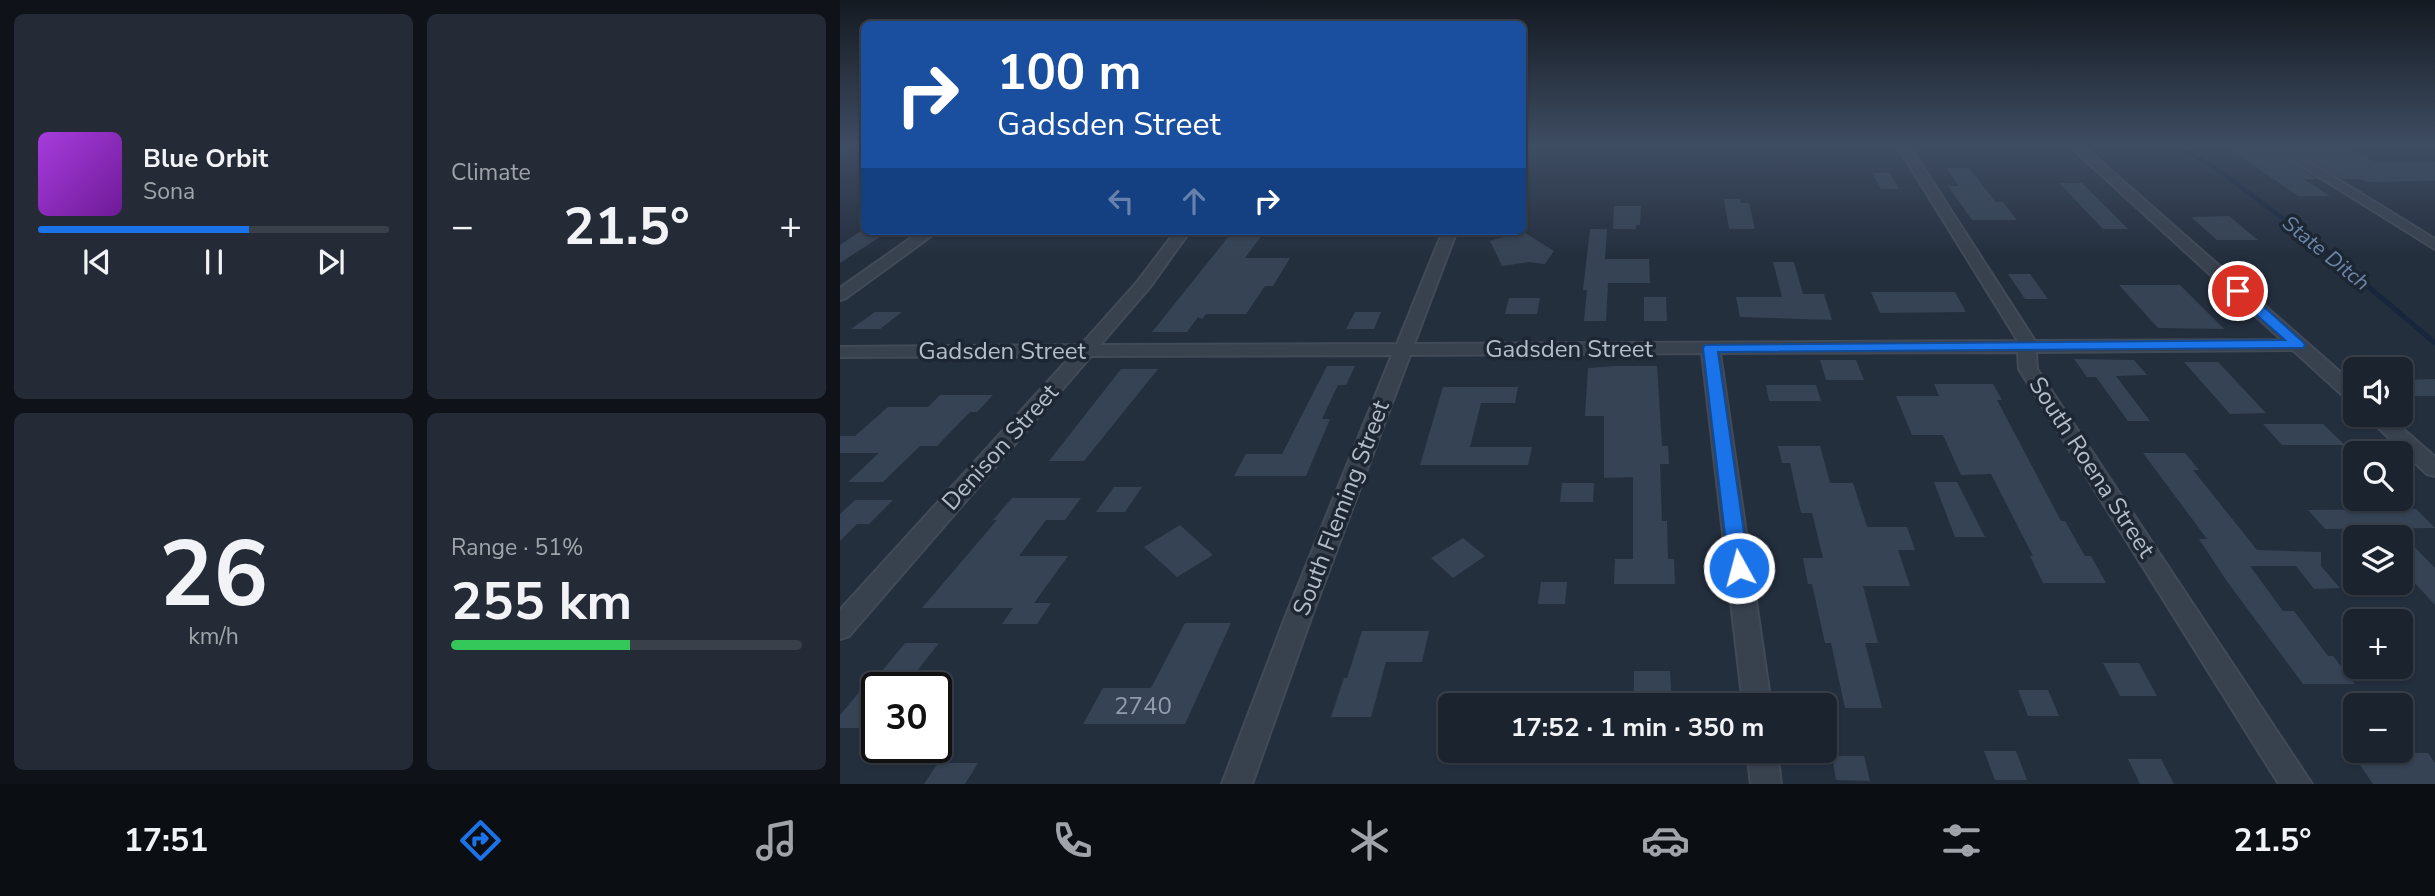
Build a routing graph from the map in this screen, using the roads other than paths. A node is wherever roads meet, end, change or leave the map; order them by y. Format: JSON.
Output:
{"nodes":[{"id":1,"x":1925,"y":184,"type":"edge"},
{"id":2,"x":2118,"y":184,"type":"edge"},
{"id":3,"x":2336,"y":184,"type":"edge"},
{"id":4,"x":925,"y":235,"type":"edge"},
{"id":5,"x":1180,"y":235,"type":"edge"},
{"id":6,"x":1448,"y":235,"type":"edge"},
{"id":7,"x":2435,"y":245,"type":"edge"},
{"id":8,"x":840,"y":295,"type":"edge"},
{"id":9,"x":2298,"y":345,"type":"junction"},
{"id":10,"x":1710,"y":348,"type":"junction"},
{"id":11,"x":2028,"y":348,"type":"junction"},
{"id":12,"x":1086,"y":351,"type":"junction"},
{"id":13,"x":1403,"y":351,"type":"junction"},
{"id":14,"x":840,"y":352,"type":"edge"},
{"id":15,"x":2343,"y":385,"type":"edge"},
{"id":16,"x":2388,"y":427,"type":"edge"},
{"id":17,"x":2435,"y":469,"type":"edge"},
{"id":18,"x":840,"y":628,"type":"edge"},
{"id":19,"x":1755,"y":693,"type":"edge"},
{"id":20,"x":1763,"y":763,"type":"edge"},
{"id":21,"x":1237,"y":784,"type":"edge"},
{"id":22,"x":1766,"y":784,"type":"edge"},
{"id":23,"x":2297,"y":784,"type":"edge"}],
"edges":[{"from":1,"to":11,"type":"street","name":"South Roena Street"},
{"from":2,"to":9,"type":"street"},
{"from":3,"to":7,"type":"street"},
{"from":4,"to":8,"type":"street"},
{"from":5,"to":12,"type":"street","name":"Denison Street"},
{"from":6,"to":13,"type":"street","name":"South Fleming Street"},
{"from":9,"to":11,"type":"street","name":"Gadsden Street"},
{"from":9,"to":15,"type":"street"},
{"from":10,"to":11,"type":"street","name":"Gadsden Street"},
{"from":10,"to":13,"type":"street","name":"Gadsden Street"},
{"from":10,"to":19,"type":"street"},
{"from":11,"to":23,"type":"street","name":"South Roena Street"},
{"from":12,"to":13,"type":"street","name":"Gadsden Street"},
{"from":12,"to":14,"type":"street","name":"Gadsden Street"},
{"from":12,"to":18,"type":"street","name":"Denison Street"},
{"from":13,"to":21,"type":"street","name":"South Fleming Street"},
{"from":16,"to":17,"type":"street"},
{"from":20,"to":22,"type":"street"}]}
